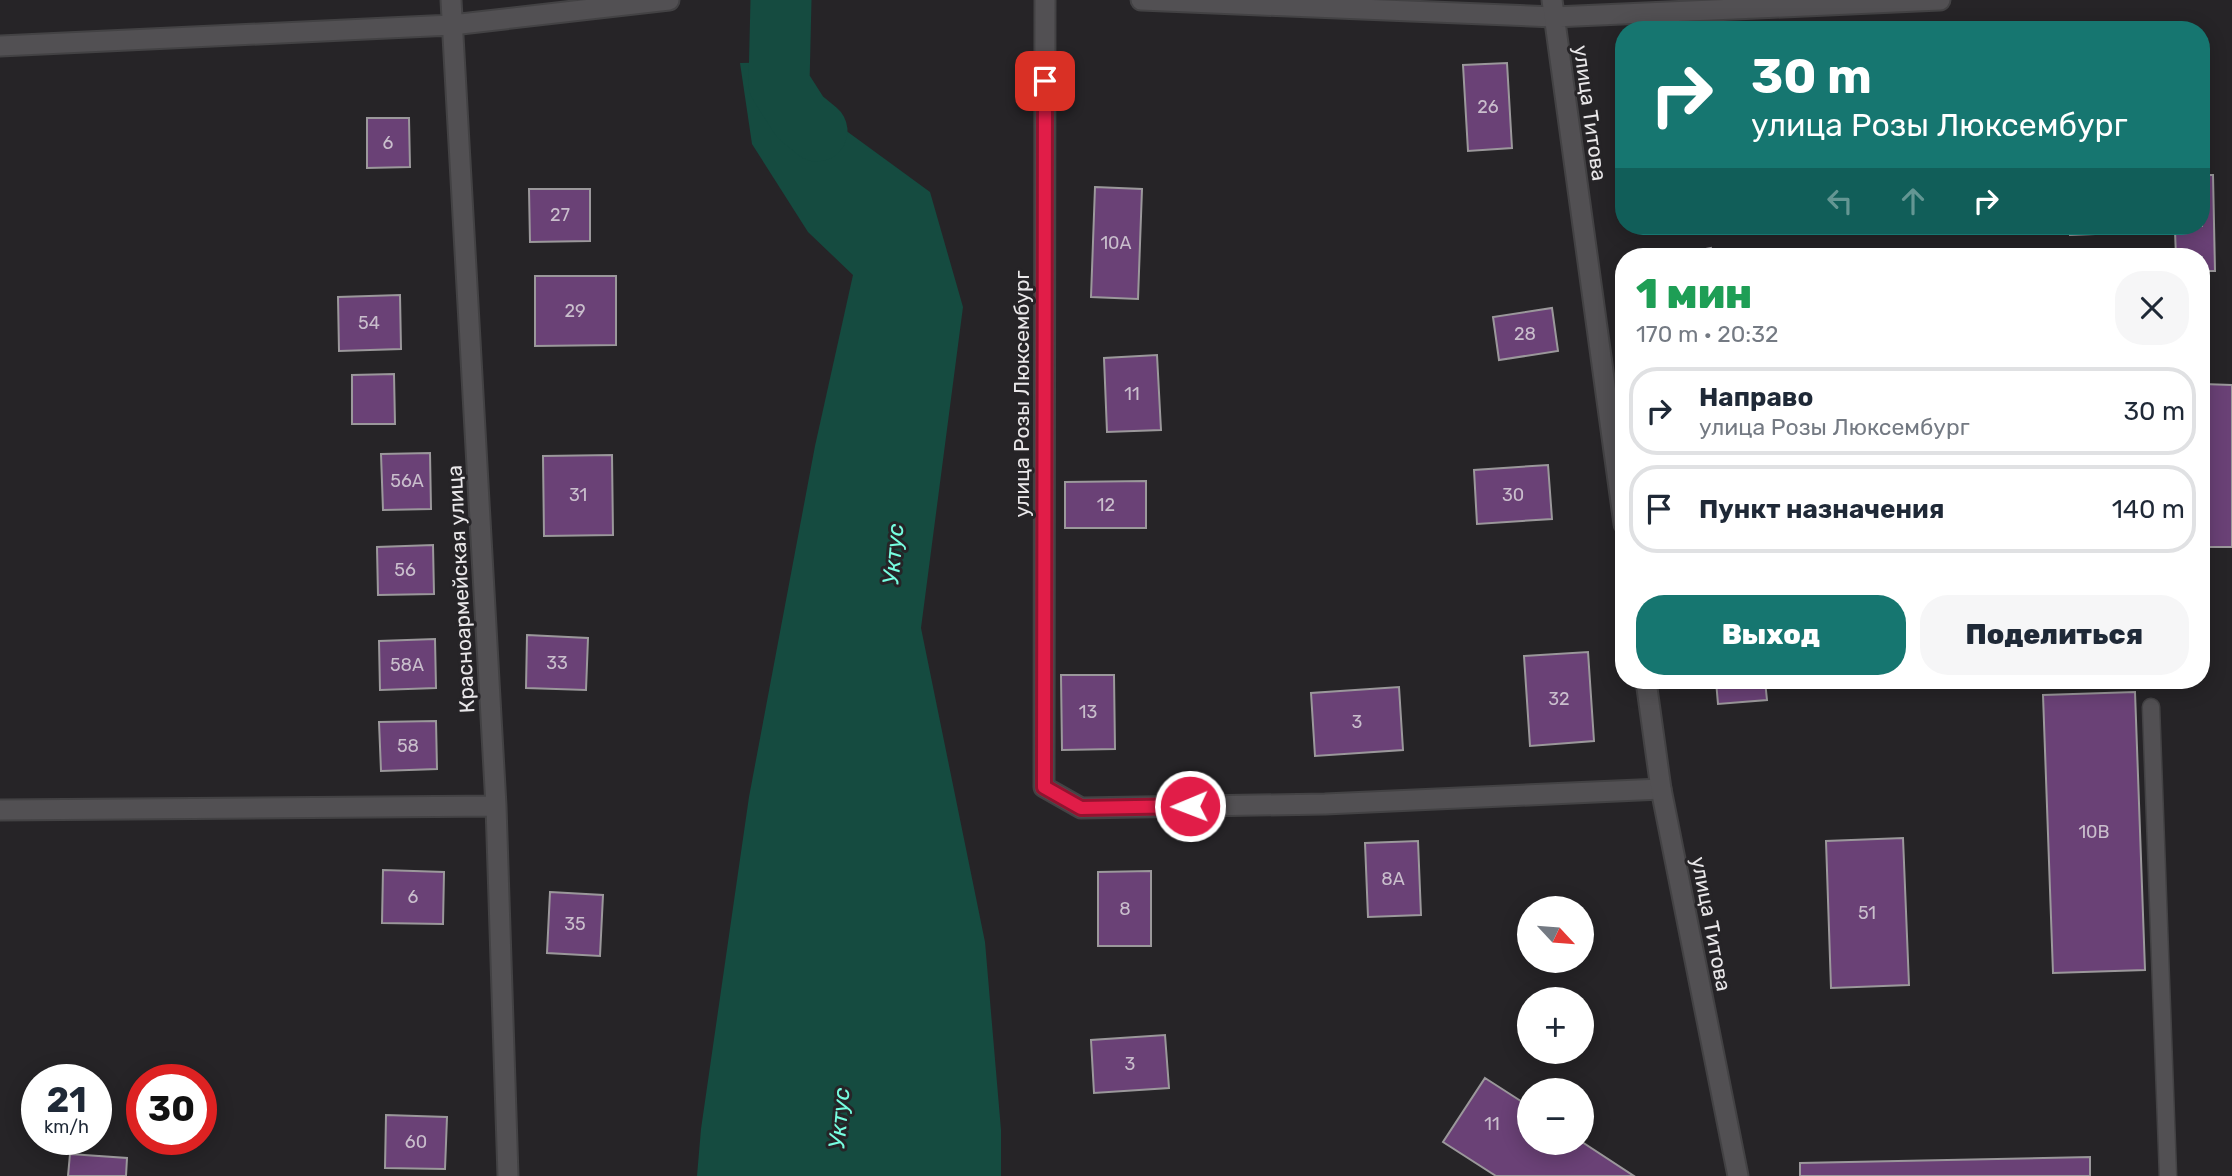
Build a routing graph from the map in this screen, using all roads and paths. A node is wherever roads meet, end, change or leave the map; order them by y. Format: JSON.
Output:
{"nodes":[{"id":1,"x":452,"y":0,"type":"edge"},
{"id":2,"x":669,"y":0,"type":"edge"},
{"id":3,"x":1045,"y":0,"type":"edge"},
{"id":4,"x":1141,"y":0,"type":"edge"},
{"id":5,"x":1940,"y":0,"type":"edge"},
{"id":6,"x":1553,"y":9,"type":"edge"},
{"id":7,"x":453,"y":25,"type":"junction"},
{"id":8,"x":0,"y":46,"type":"edge"},
{"id":9,"x":1615,"y":420,"type":"edge"},
{"id":10,"x":1647,"y":689,"type":"edge"},
{"id":11,"x":2151,"y":707,"type":"dead end"},
{"id":12,"x":1661,"y":789,"type":"junction"},
{"id":13,"x":496,"y":806,"type":"junction"},
{"id":14,"x":0,"y":810,"type":"edge"},
{"id":15,"x":508,"y":1176,"type":"edge"},
{"id":16,"x":1738,"y":1176,"type":"edge"},
{"id":17,"x":2168,"y":1176,"type":"edge"}],
"edges":[{"from":1,"to":7,"type":"street","name":"Красноармейская улица"},
{"from":2,"to":7,"type":"street"},
{"from":3,"to":12,"type":"street","name":"улица Розы Люксембург"},
{"from":4,"to":6,"type":"street"},
{"from":5,"to":6,"type":"street"},
{"from":6,"to":9,"type":"street","name":"улица Титова"},
{"from":7,"to":8,"type":"street"},
{"from":7,"to":13,"type":"street","name":"Красноармейская улица"},
{"from":10,"to":12,"type":"street","name":"улица Титова"},
{"from":11,"to":17,"type":"lane"},
{"from":12,"to":16,"type":"street","name":"улица Титова"},
{"from":13,"to":14,"type":"street"},
{"from":13,"to":15,"type":"street","name":"Красноармейская улица"}]}
